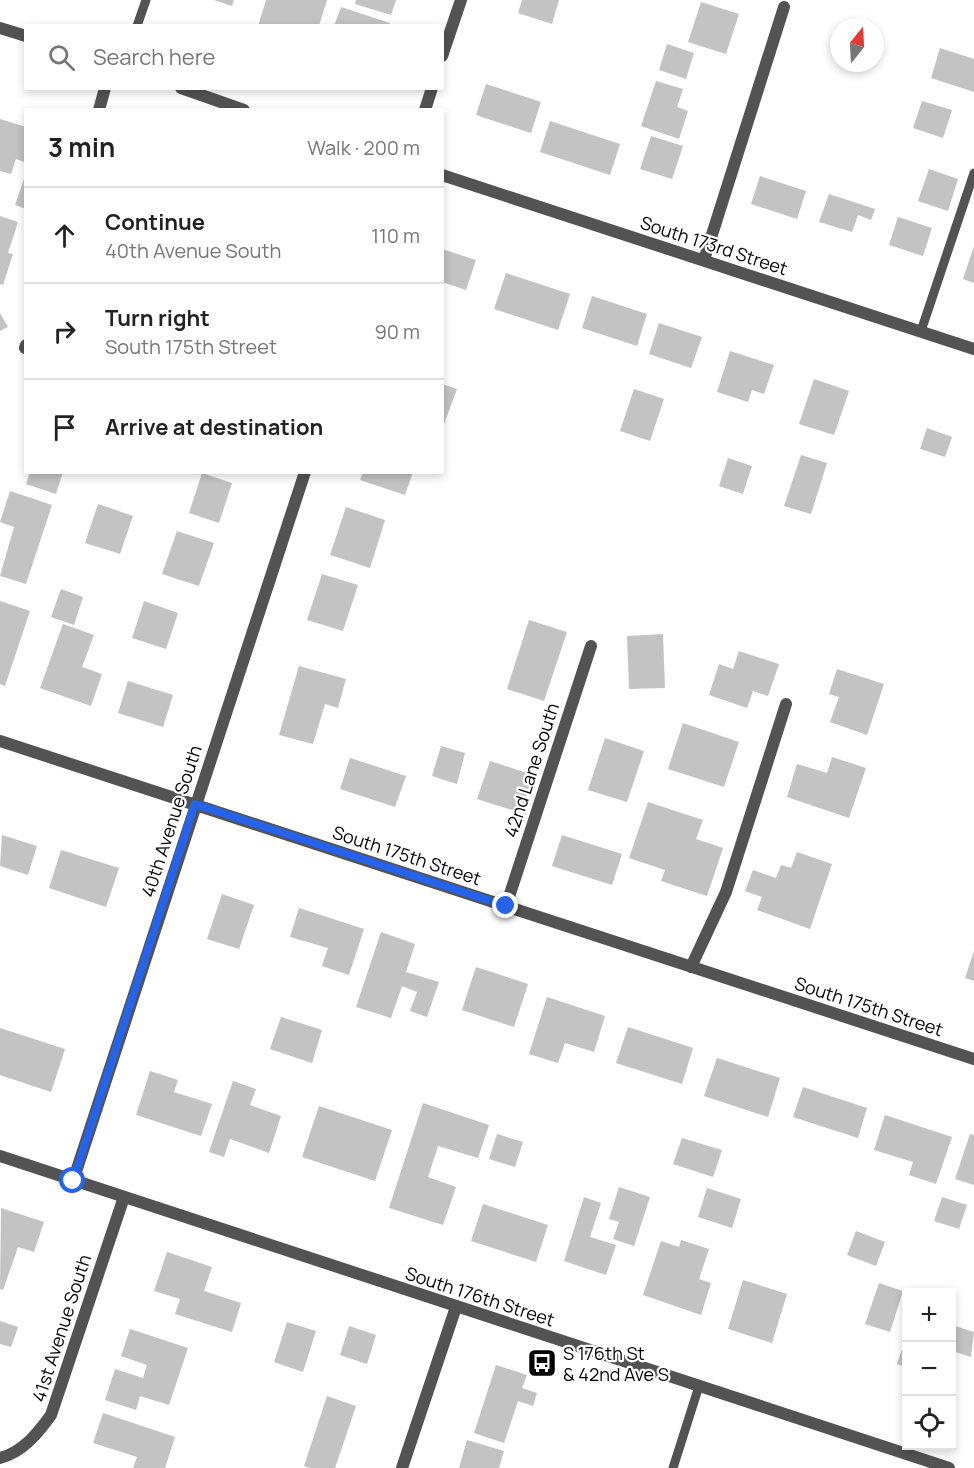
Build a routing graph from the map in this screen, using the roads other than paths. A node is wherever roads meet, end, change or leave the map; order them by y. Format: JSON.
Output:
{"nodes":[{"id":1,"x":146,"y":0,"type":"edge"},
{"id":2,"x":461,"y":0,"type":"edge"},
{"id":3,"x":784,"y":7,"type":"dead end"},
{"id":4,"x":138,"y":24,"type":"edge"},
{"id":5,"x":0,"y":28,"type":"edge"},
{"id":6,"x":24,"y":35,"type":"edge"},
{"id":7,"x":444,"y":50,"type":"edge"},
{"id":8,"x":104,"y":90,"type":"edge"},
{"id":9,"x":187,"y":90,"type":"edge"},
{"id":10,"x":431,"y":90,"type":"edge"},
{"id":11,"x":100,"y":108,"type":"edge"},
{"id":12,"x":238,"y":108,"type":"edge"},
{"id":13,"x":426,"y":108,"type":"edge"},
{"id":14,"x":974,"y":173,"type":"edge"},
{"id":15,"x":444,"y":176,"type":"edge"},
{"id":16,"x":704,"y":260,"type":"junction"},
{"id":17,"x":921,"y":331,"type":"junction"},
{"id":18,"x":974,"y":349,"type":"edge"},
{"id":19,"x":304,"y":474,"type":"edge"},
{"id":20,"x":591,"y":646,"type":"dead end"},
{"id":21,"x":786,"y":704,"type":"dead end"},
{"id":22,"x":0,"y":741,"type":"edge"},
{"id":23,"x":195,"y":804,"type":"junction"},
{"id":24,"x":506,"y":906,"type":"junction"},
{"id":25,"x":691,"y":967,"type":"junction"},
{"id":26,"x":974,"y":1059,"type":"edge"},
{"id":27,"x":0,"y":1156,"type":"edge"},
{"id":28,"x":73,"y":1181,"type":"junction"},
{"id":29,"x":124,"y":1197,"type":"junction"},
{"id":30,"x":456,"y":1307,"type":"junction"},
{"id":31,"x":699,"y":1386,"type":"junction"},
{"id":32,"x":4,"y":1457,"type":"edge"},
{"id":33,"x":674,"y":1466,"type":"edge"},
{"id":34,"x":402,"y":1468,"type":"edge"},
{"id":35,"x":685,"y":1468,"type":"edge"},
{"id":36,"x":949,"y":1468,"type":"edge"}],
"edges":[{"from":1,"to":4,"type":"lane"},
{"from":2,"to":7,"type":"street"},
{"from":3,"to":16,"type":"street"},
{"from":5,"to":6,"type":"street"},
{"from":8,"to":11,"type":"street"},
{"from":9,"to":12,"type":"street"},
{"from":10,"to":13,"type":"street"},
{"from":14,"to":17,"type":"lane"},
{"from":15,"to":16,"type":"street","name":"South 173rd Street"},
{"from":16,"to":17,"type":"street","name":"South 173rd Street"},
{"from":17,"to":18,"type":"street","name":"South 173rd Street"},
{"from":19,"to":23,"type":"street","name":"40th Avenue South"},
{"from":20,"to":24,"type":"street","name":"42nd Lane South"},
{"from":21,"to":25,"type":"street"},
{"from":22,"to":23,"type":"street","name":"South 175th Street"},
{"from":23,"to":24,"type":"street","name":"South 175th Street"},
{"from":23,"to":28,"type":"street","name":"40th Avenue South"},
{"from":24,"to":25,"type":"street","name":"South 175th Street"},
{"from":25,"to":26,"type":"street","name":"South 175th Street"},
{"from":27,"to":28,"type":"street","name":"South 176th Street"},
{"from":28,"to":29,"type":"street","name":"South 176th Street"},
{"from":29,"to":30,"type":"street","name":"South 176th Street"},
{"from":29,"to":32,"type":"street","name":"41st Avenue South"},
{"from":30,"to":31,"type":"street","name":"South 176th Street"},
{"from":30,"to":34,"type":"street"},
{"from":31,"to":33,"type":"lane"},
{"from":31,"to":36,"type":"street","name":"South 176th Street"},
{"from":33,"to":35,"type":"lane"}]}
